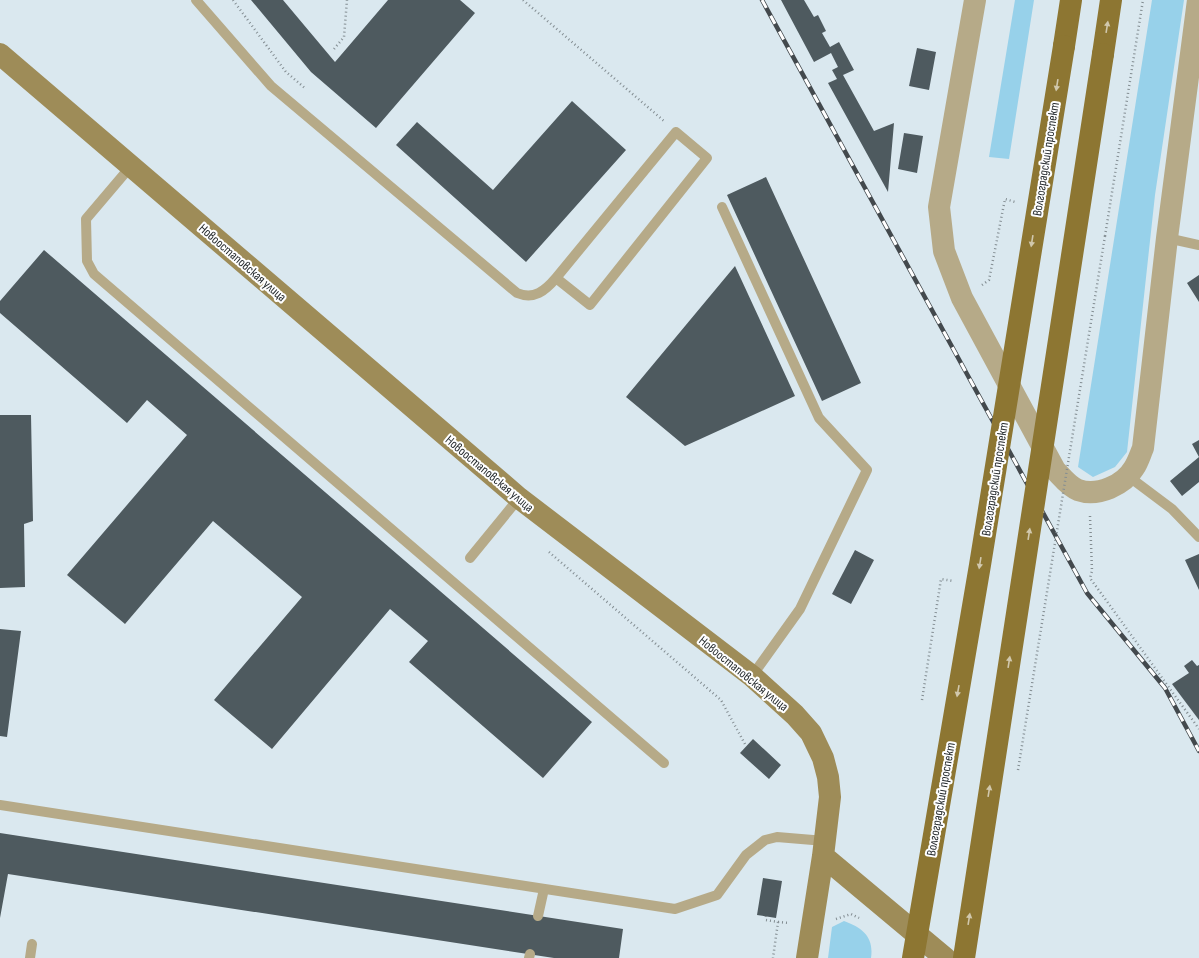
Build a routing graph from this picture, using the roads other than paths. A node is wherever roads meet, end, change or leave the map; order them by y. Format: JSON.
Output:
{"nodes":[{"id":1,"x":196,"y":0,"type":"edge"},
{"id":2,"x":975,"y":0,"type":"edge"},
{"id":3,"x":1071,"y":0,"type":"edge"},
{"id":4,"x":1112,"y":0,"type":"edge"},
{"id":5,"x":1198,"y":0,"type":"edge"},
{"id":6,"x":0,"y":54,"type":"edge"},
{"id":7,"x":131,"y":166,"type":"junction"},
{"id":8,"x":722,"y":207,"type":"dead end"},
{"id":9,"x":1167,"y":238,"type":"junction"},
{"id":10,"x":1199,"y":245,"type":"edge"},
{"id":11,"x":556,"y":278,"type":"junction"},
{"id":12,"x":1128,"y":476,"type":"junction"},
{"id":13,"x":519,"y":498,"type":"junction"},
{"id":14,"x":1199,"y":537,"type":"edge"},
{"id":15,"x":470,"y":558,"type":"dead end"},
{"id":16,"x":752,"y":676,"type":"junction"},
{"id":17,"x":664,"y":763,"type":"dead end"},
{"id":18,"x":0,"y":805,"type":"edge"},
{"id":19,"x":824,"y":848,"type":"junction"},
{"id":20,"x":544,"y":889,"type":"junction"},
{"id":21,"x":538,"y":916,"type":"dead end"},
{"id":22,"x":32,"y":944,"type":"dead end"},
{"id":23,"x":30,"y":958,"type":"edge"},
{"id":24,"x":807,"y":958,"type":"edge"},
{"id":25,"x":913,"y":958,"type":"edge"},
{"id":26,"x":945,"y":958,"type":"edge"},
{"id":27,"x":964,"y":958,"type":"edge"}],
"edges":[{"from":1,"to":11,"type":"lane"},
{"from":2,"to":12,"type":"street"},
{"from":3,"to":25,"type":"main road","name":"Волгоградский проспект","one_way":true,"bridge":true},
{"from":27,"to":4,"type":"main road","one_way":true,"bridge":true},
{"from":5,"to":9,"type":"street"},
{"from":6,"to":7,"type":"main road","name":"Новоостаповская улица"},
{"from":7,"to":13,"type":"main road","name":"Новоостаповская улица"},
{"from":7,"to":17,"type":"lane"},
{"from":8,"to":16,"type":"lane"},
{"from":9,"to":10,"type":"lane"},
{"from":9,"to":12,"type":"street"},
{"from":11,"to":11,"type":"lane"},
{"from":12,"to":14,"type":"lane"},
{"from":13,"to":15,"type":"lane"},
{"from":13,"to":16,"type":"main road","name":"Новоостаповская улица"},
{"from":16,"to":19,"type":"main road","name":"Новоостаповская улица"},
{"from":18,"to":20,"type":"lane"},
{"from":19,"to":20,"type":"lane"},
{"from":19,"to":24,"type":"main road","name":"Новоостаповская улица"},
{"from":19,"to":26,"type":"main road"},
{"from":20,"to":21,"type":"lane"},
{"from":22,"to":23,"type":"lane"}]}
